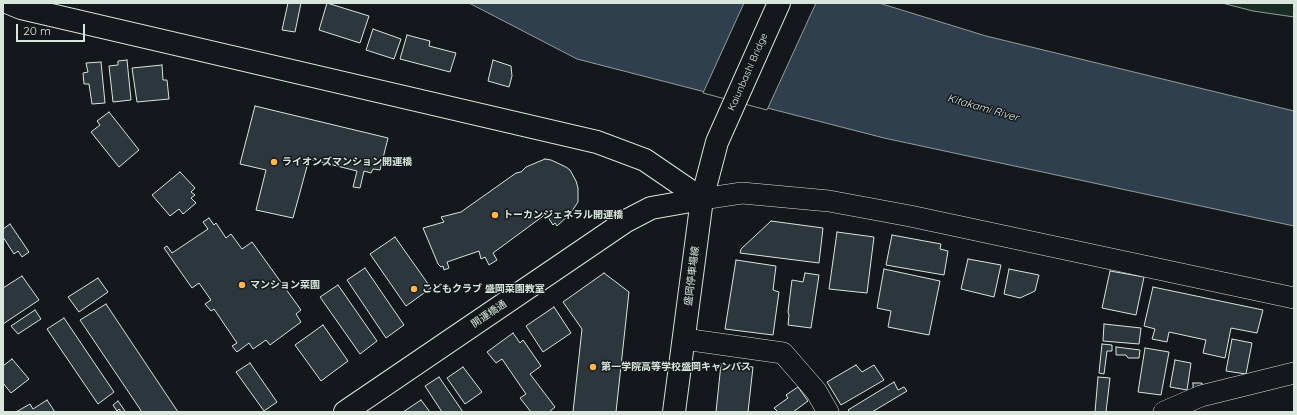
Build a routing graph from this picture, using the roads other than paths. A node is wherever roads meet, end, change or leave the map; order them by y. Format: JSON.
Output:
{"nodes":[{"id":1,"x":9,"y":3,"type":"edge"},
{"id":2,"x":779,"y":3,"type":"edge"},
{"id":3,"x":717,"y":142,"type":"joint"},
{"id":4,"x":702,"y":199,"type":"junction"},
{"id":5,"x":1294,"y":298,"type":"edge"},
{"id":6,"x":684,"y":339,"type":"junction"},
{"id":7,"x":1294,"y":373,"type":"edge"},
{"id":8,"x":345,"y":412,"type":"edge"},
{"id":9,"x":674,"y":412,"type":"edge"},
{"id":10,"x":828,"y":412,"type":"edge"},
{"id":11,"x":1164,"y":412,"type":"edge"}],
"edges":[{"from":1,"to":4,"type":"street"},
{"from":2,"to":3,"type":"street","name":"Kaiunbashi Bridge"},
{"from":3,"to":4,"type":"street","name":"盛岡停車場線"},
{"from":4,"to":5,"type":"street"},
{"from":4,"to":6,"type":"street","name":"盛岡停車場線"},
{"from":4,"to":8,"type":"street","name":"開運橋通"},
{"from":6,"to":9,"type":"street","name":"盛岡停車場線"},
{"from":6,"to":10,"type":"street"},
{"from":7,"to":11,"type":"street"}]}
